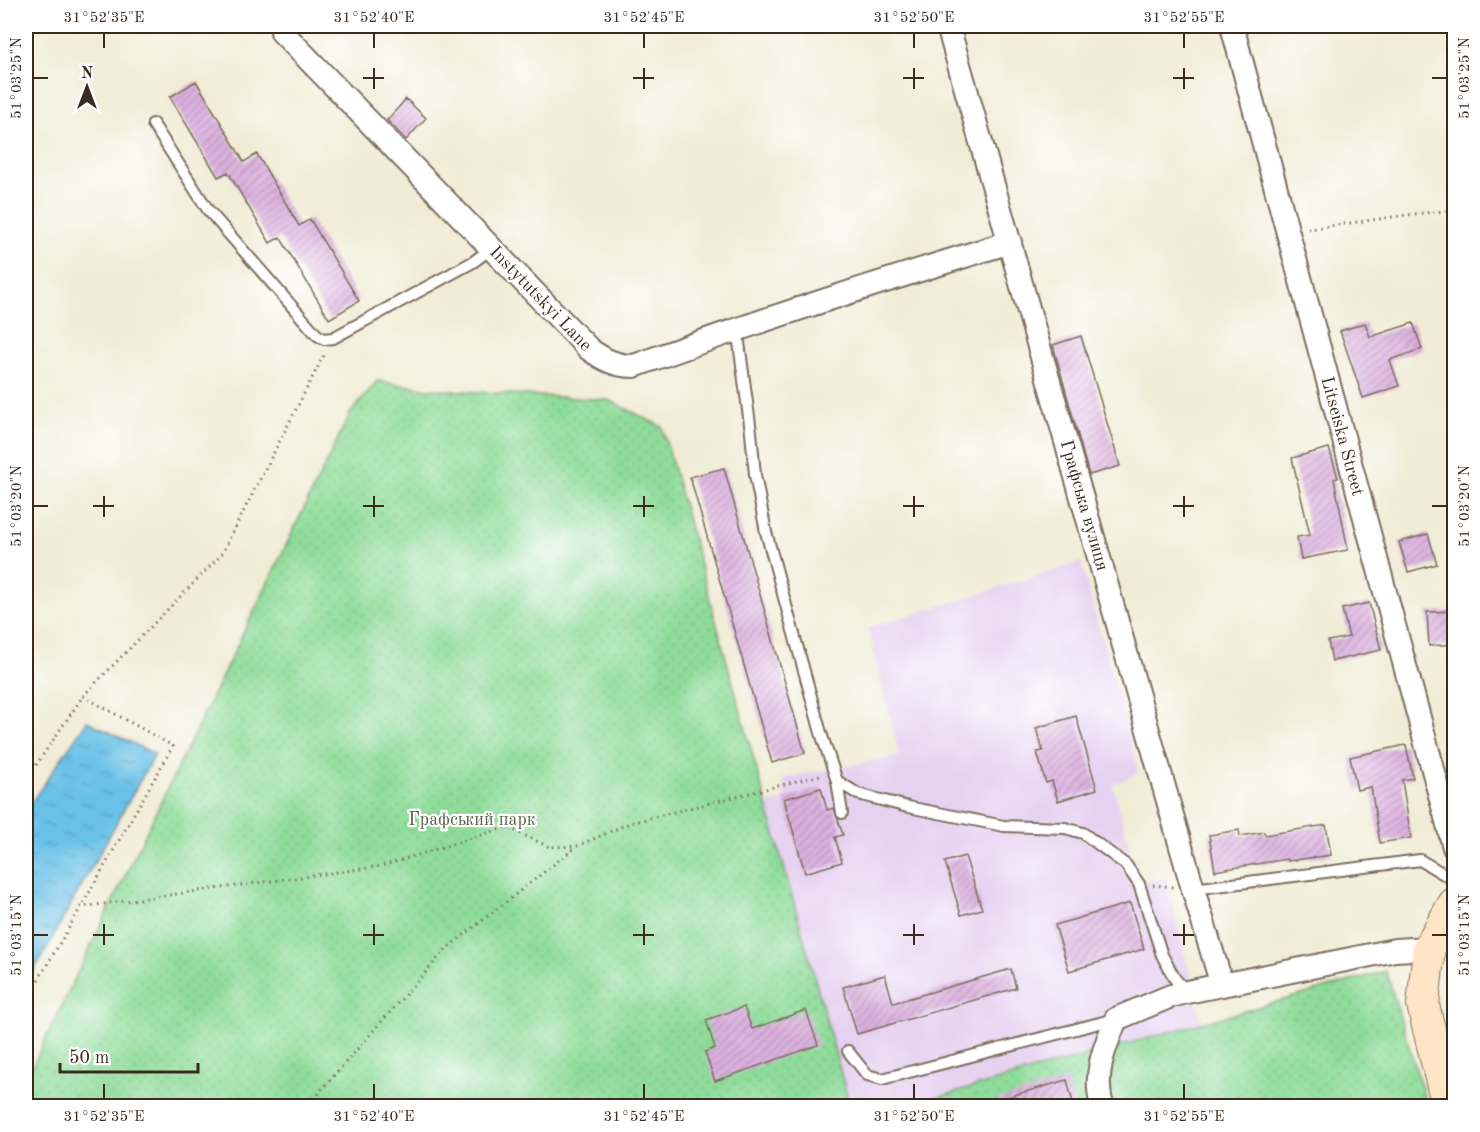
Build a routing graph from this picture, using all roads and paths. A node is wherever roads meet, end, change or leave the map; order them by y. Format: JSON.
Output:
{"nodes":[{"id":1,"x":948,"y":26,"type":"edge"},
{"id":2,"x":1232,"y":26,"type":"edge"},
{"id":3,"x":282,"y":32,"type":"dead end"},
{"id":4,"x":153,"y":124,"type":"dead end"},
{"id":5,"x":1455,"y":210,"type":"edge"},
{"id":6,"x":1287,"y":232,"type":"junction"},
{"id":7,"x":1010,"y":242,"type":"junction"},
{"id":8,"x":492,"y":248,"type":"junction"},
{"id":9,"x":736,"y":328,"type":"junction"},
{"id":10,"x":333,"y":338,"type":"junction"},
{"id":11,"x":83,"y":696,"type":"junction"},
{"id":12,"x":836,"y":776,"type":"junction"},
{"id":13,"x":26,"y":780,"type":"edge"},
{"id":14,"x":842,"y":813,"type":"dead end"},
{"id":15,"x":577,"y":846,"type":"junction"},
{"id":16,"x":1455,"y":847,"type":"edge"},
{"id":17,"x":1455,"y":880,"type":"edge"},
{"id":18,"x":1139,"y":884,"type":"junction"},
{"id":19,"x":1192,"y":888,"type":"junction"},
{"id":20,"x":1455,"y":904,"type":"edge"},
{"id":21,"x":81,"y":907,"type":"junction"},
{"id":22,"x":1429,"y":948,"type":"junction"},
{"id":23,"x":1222,"y":985,"type":"junction"},
{"id":24,"x":1188,"y":992,"type":"junction"},
{"id":25,"x":26,"y":1001,"type":"edge"},
{"id":26,"x":1116,"y":1019,"type":"junction"},
{"id":27,"x":848,"y":1051,"type":"dead end"},
{"id":28,"x":314,"y":1107,"type":"edge"},
{"id":29,"x":1102,"y":1107,"type":"edge"},
{"id":30,"x":1448,"y":1107,"type":"edge"}],
"edges":[{"from":1,"to":7,"type":"street","name":"Графська вулиця"},
{"from":2,"to":6,"type":"street","name":"Litseiska Street"},
{"from":3,"to":8,"type":"street","name":"Instytutskyi Lane"},
{"from":4,"to":10,"type":"lane"},
{"from":5,"to":6,"type":"path"},
{"from":6,"to":16,"type":"street","name":"Litseiska Street"},
{"from":7,"to":9,"type":"street","name":"Instytutskyi Lane"},
{"from":7,"to":19,"type":"street","name":"Графська вулиця"},
{"from":8,"to":9,"type":"street","name":"Instytutskyi Lane"},
{"from":8,"to":10,"type":"lane"},
{"from":9,"to":12,"type":"lane"},
{"from":10,"to":11,"type":"path"},
{"from":11,"to":13,"type":"path"},
{"from":11,"to":21,"type":"path"},
{"from":12,"to":14,"type":"lane"},
{"from":12,"to":15,"type":"path"},
{"from":12,"to":18,"type":"lane"},
{"from":15,"to":21,"type":"path"},
{"from":15,"to":28,"type":"path"},
{"from":17,"to":19,"type":"lane"},
{"from":18,"to":19,"type":"path"},
{"from":18,"to":24,"type":"lane"},
{"from":19,"to":23,"type":"street","name":"Графська вулиця"},
{"from":20,"to":22,"type":"street"},
{"from":21,"to":25,"type":"path"},
{"from":22,"to":23,"type":"street"},
{"from":22,"to":30,"type":"street"},
{"from":23,"to":24,"type":"street"},
{"from":24,"to":26,"type":"street"},
{"from":26,"to":27,"type":"lane"},
{"from":26,"to":29,"type":"street"}]}
